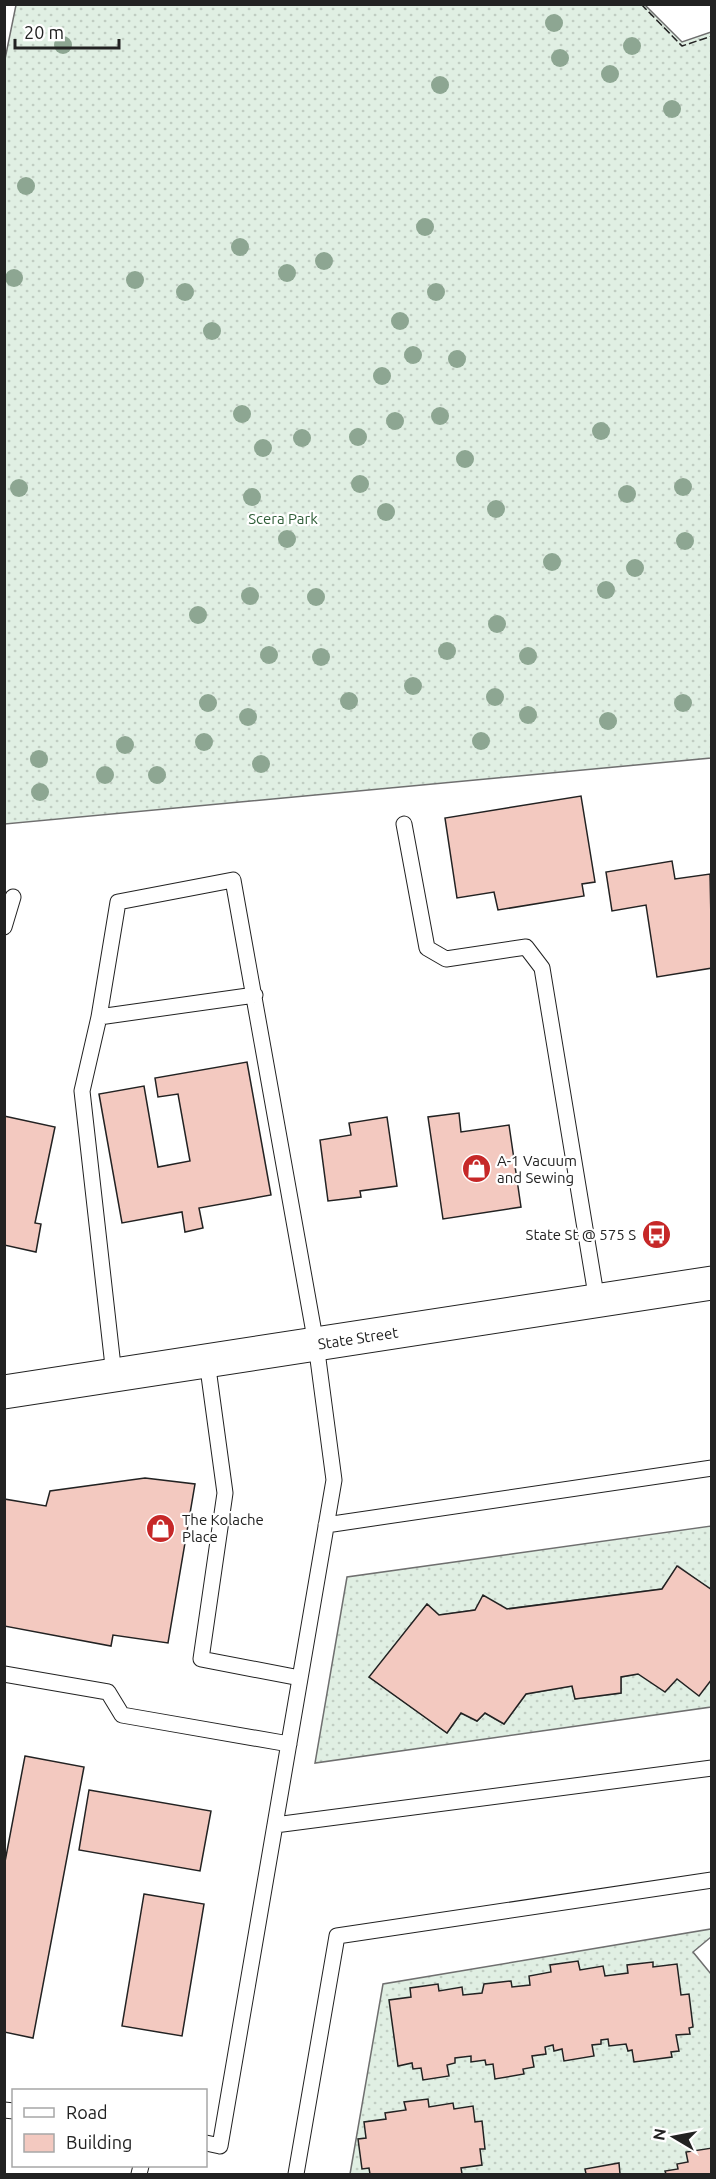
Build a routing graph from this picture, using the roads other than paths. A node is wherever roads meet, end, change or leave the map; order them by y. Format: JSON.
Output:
{"nodes":[{"id":1,"x":404,"y":824,"type":"dead end"},
{"id":2,"x":13,"y":897,"type":"dead end"},
{"id":3,"x":4,"y":927,"type":"edge"},
{"id":4,"x":255,"y":995,"type":"junction"},
{"id":5,"x":99,"y":1017,"type":"junction"},
{"id":6,"x":711,"y":1283,"type":"edge"},
{"id":7,"x":597,"y":1300,"type":"junction"},
{"id":8,"x":316,"y":1344,"type":"junction"},
{"id":9,"x":207,"y":1361,"type":"junction"},
{"id":10,"x":114,"y":1374,"type":"junction"},
{"id":11,"x":4,"y":1392,"type":"edge"},
{"id":12,"x":711,"y":1468,"type":"edge"},
{"id":13,"x":326,"y":1525,"type":"junction"},
{"id":14,"x":4,"y":1674,"type":"edge"},
{"id":15,"x":300,"y":1678,"type":"junction"},
{"id":16,"x":289,"y":1743,"type":"junction"},
{"id":17,"x":711,"y":1768,"type":"edge"},
{"id":18,"x":275,"y":1825,"type":"junction"},
{"id":19,"x":711,"y":1880,"type":"edge"},
{"id":20,"x":207,"y":2143,"type":"edge"},
{"id":21,"x":296,"y":2175,"type":"edge"}],
"edges":[{"from":1,"to":7,"type":"lane"},
{"from":2,"to":3,"type":"lane"},
{"from":4,"to":5,"type":"lane"},
{"from":4,"to":5,"type":"lane"},
{"from":4,"to":8,"type":"lane"},
{"from":5,"to":10,"type":"lane"},
{"from":6,"to":7,"type":"main road","name":"State Street"},
{"from":7,"to":8,"type":"main road","name":"State Street"},
{"from":8,"to":9,"type":"main road","name":"State Street"},
{"from":8,"to":13,"type":"lane"},
{"from":9,"to":10,"type":"main road","name":"State Street"},
{"from":9,"to":15,"type":"lane"},
{"from":10,"to":11,"type":"main road","name":"State Street"},
{"from":12,"to":13,"type":"lane"},
{"from":13,"to":15,"type":"lane"},
{"from":14,"to":16,"type":"lane"},
{"from":15,"to":16,"type":"lane"},
{"from":16,"to":18,"type":"lane"},
{"from":17,"to":18,"type":"lane"},
{"from":18,"to":20,"type":"lane"},
{"from":19,"to":21,"type":"lane"}]}
